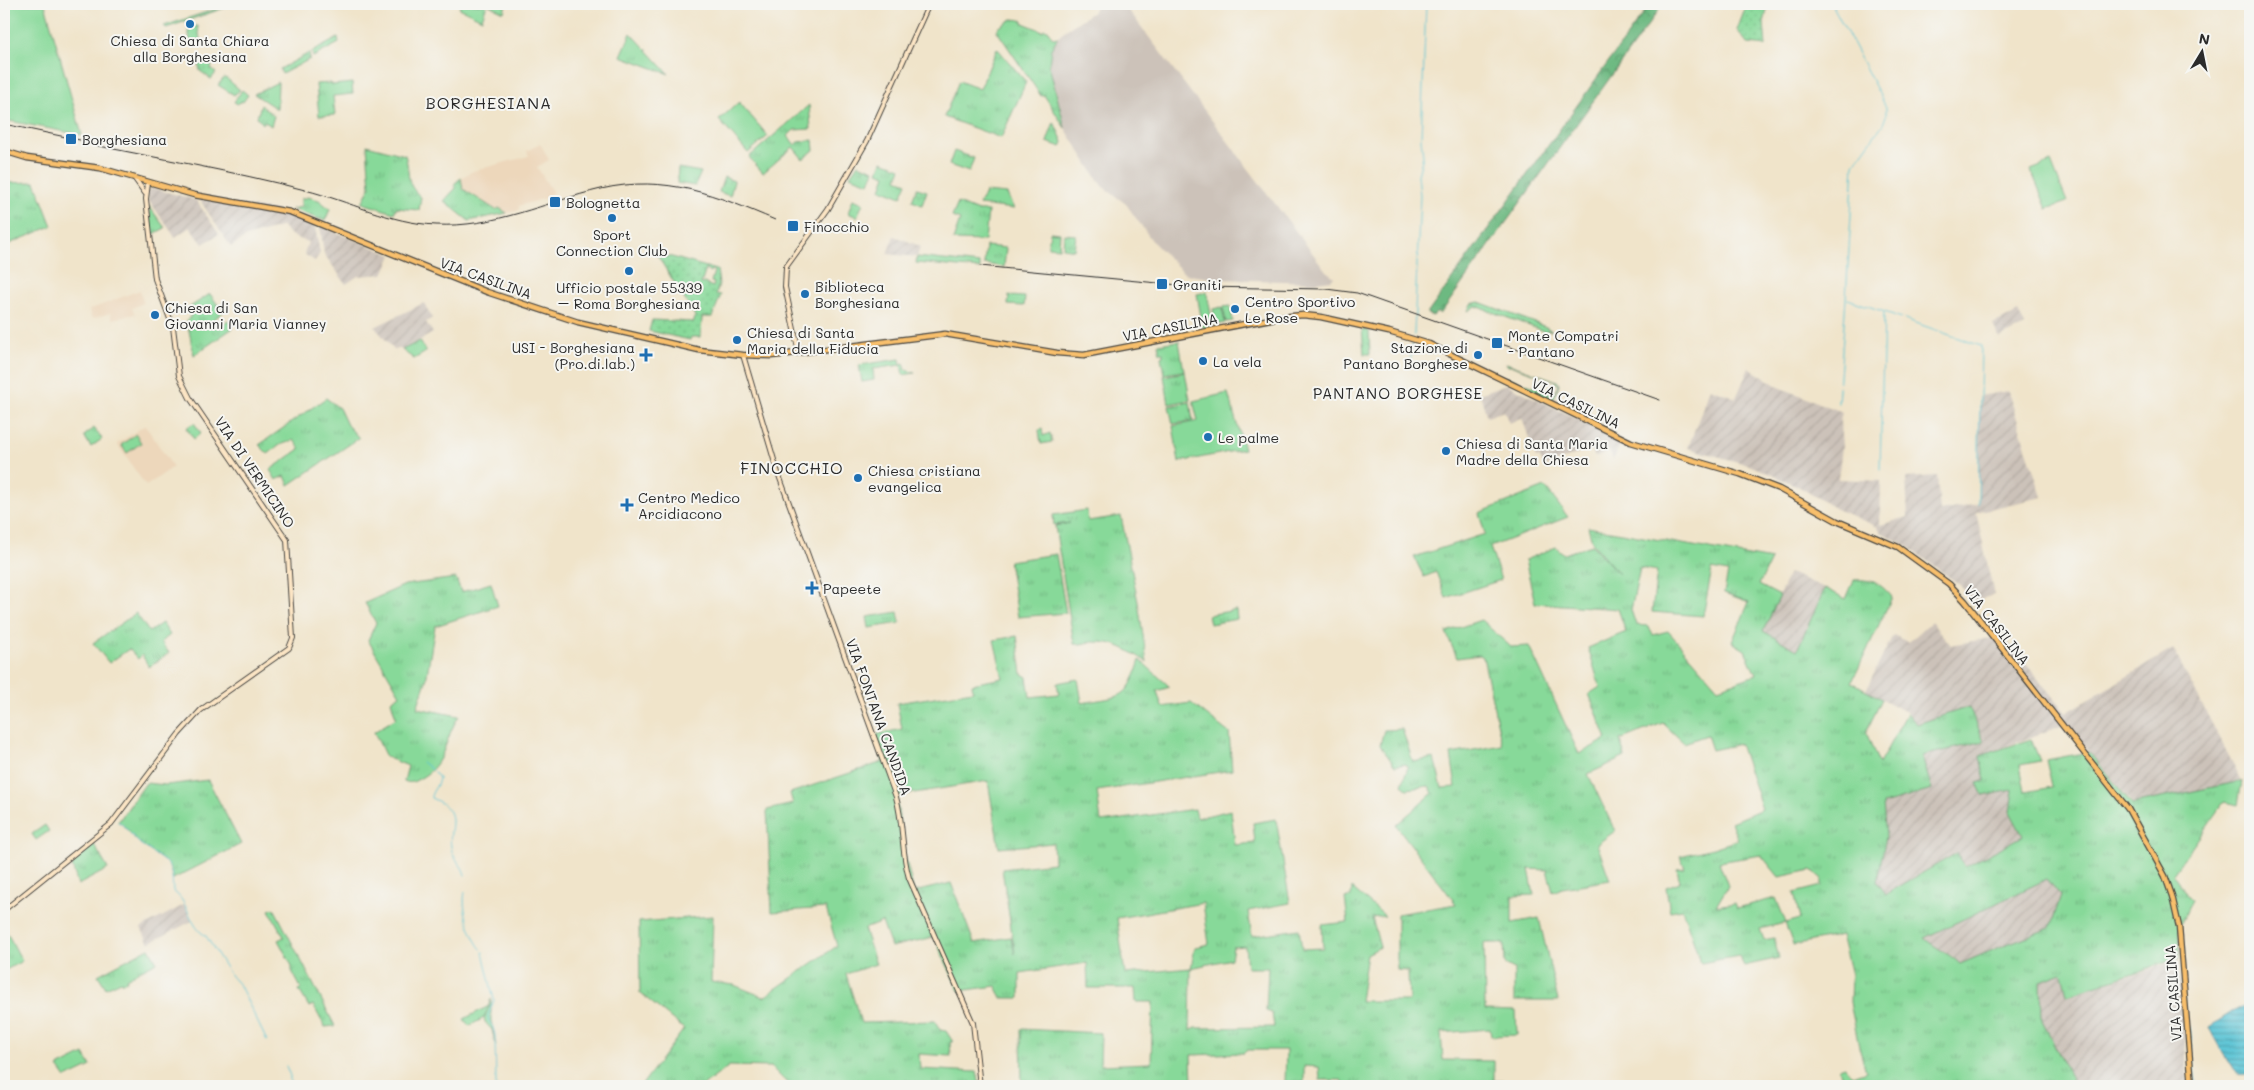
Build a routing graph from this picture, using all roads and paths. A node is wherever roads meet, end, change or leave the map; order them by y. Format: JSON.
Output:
{"nodes":[{"id":1,"x":929,"y":4,"type":"edge"},
{"id":2,"x":4,"y":151,"type":"edge"},
{"id":3,"x":135,"y":179,"type":"junction"},
{"id":4,"x":147,"y":182,"type":"junction"},
{"id":5,"x":144,"y":190,"type":"junction"},
{"id":6,"x":146,"y":199,"type":"junction"},
{"id":7,"x":799,"y":353,"type":"junction"},
{"id":8,"x":742,"y":356,"type":"junction"},
{"id":9,"x":4,"y":910,"type":"edge"},
{"id":10,"x":980,"y":1086,"type":"edge"},
{"id":11,"x":2192,"y":1086,"type":"edge"}],
"edges":[{"from":1,"to":7,"type":"main road"},
{"from":2,"to":3,"type":"main road","name":"VIA CASILINA"},
{"from":3,"to":4,"type":"main road","name":"VIA CASILINA"},
{"from":3,"to":5,"type":"main road","name":"VIA DI VERMICINO"},
{"from":4,"to":5,"type":"main road","name":"VIA DI VERMICINO"},
{"from":4,"to":6,"type":"main road","name":"VIA DI VERMICINO"},
{"from":4,"to":8,"type":"main road","name":"VIA CASILINA"},
{"from":5,"to":6,"type":"main road","name":"VIA DI VERMICINO"},
{"from":6,"to":9,"type":"main road","name":"VIA DI VERMICINO"},
{"from":7,"to":8,"type":"main road","name":"VIA CASILINA"},
{"from":7,"to":11,"type":"main road","name":"VIA CASILINA"},
{"from":8,"to":10,"type":"main road","name":"VIA FONTANA CANDIDA"}]}
